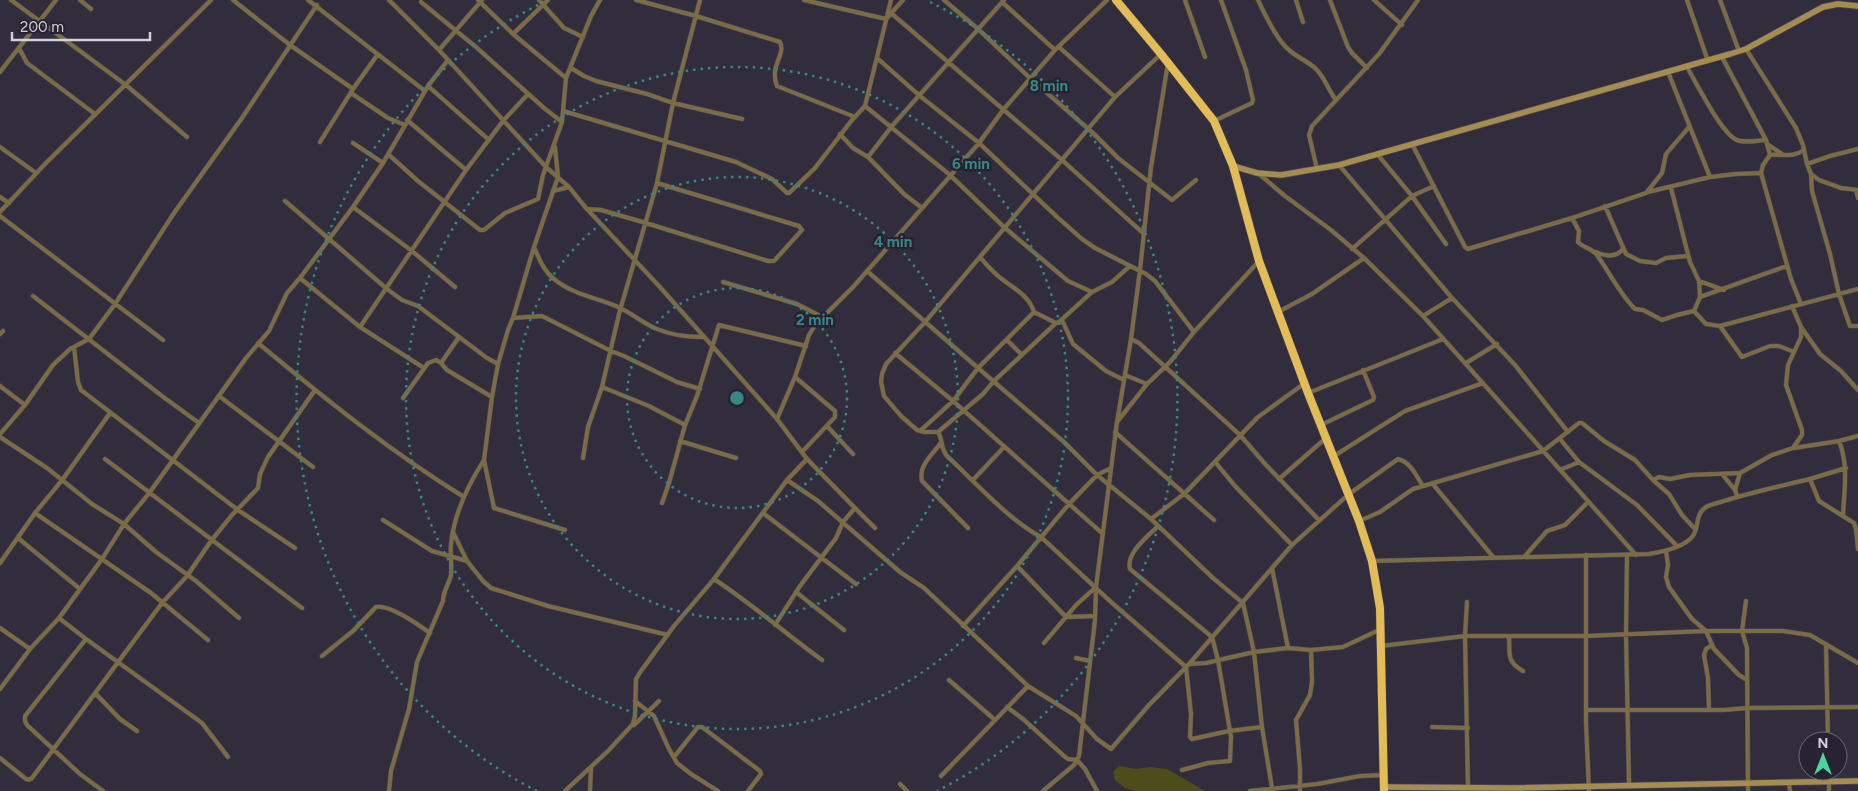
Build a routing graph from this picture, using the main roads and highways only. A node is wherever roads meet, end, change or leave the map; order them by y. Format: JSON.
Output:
{"nodes":[{"id":1,"x":1116,"y":0,"type":"edge"},
{"id":2,"x":1384,"y":789,"type":"edge"}],
"edges":[{"from":1,"to":2,"type":"highway"}]}
